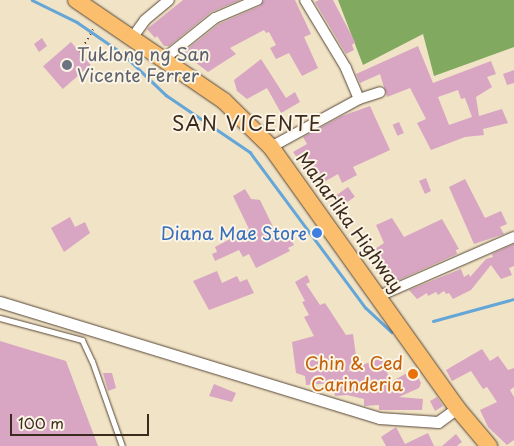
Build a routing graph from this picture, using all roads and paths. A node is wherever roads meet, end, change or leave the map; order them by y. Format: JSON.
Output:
{"nodes":[{"id":1,"x":76,"y":0,"type":"edge"},
{"id":2,"x":170,"y":0,"type":"edge"},
{"id":3,"x":257,"y":0,"type":"edge"},
{"id":4,"x":305,"y":0,"type":"edge"},
{"id":5,"x":95,"y":26,"type":"dead end"},
{"id":6,"x":132,"y":38,"type":"junction"},
{"id":7,"x":80,"y":52,"type":"dead end"},
{"id":8,"x":165,"y":58,"type":"junction"},
{"id":9,"x":380,"y":92,"type":"dead end"},
{"id":10,"x":359,"y":99,"type":"junction"},
{"id":11,"x":271,"y":147,"type":"junction"},
{"id":12,"x":514,"y":237,"type":"edge"},
{"id":13,"x":379,"y":296,"type":"junction"},
{"id":14,"x":0,"y":302,"type":"edge"},
{"id":15,"x":0,"y":318,"type":"edge"},
{"id":16,"x":457,"y":408,"type":"junction"},
{"id":17,"x":122,"y":446,"type":"edge"},
{"id":18,"x":489,"y":446,"type":"edge"}],
"edges":[{"from":1,"to":6,"type":"highway","name":"Maharlika Highway"},
{"from":2,"to":6,"type":"street"},
{"from":3,"to":8,"type":"street"},
{"from":4,"to":10,"type":"street"},
{"from":5,"to":7,"type":"path"},
{"from":6,"to":8,"type":"highway","name":"Maharlika Highway"},
{"from":8,"to":11,"type":"highway","name":"Maharlika Highway"},
{"from":9,"to":10,"type":"street"},
{"from":10,"to":11,"type":"street"},
{"from":11,"to":13,"type":"highway","name":"Maharlika Highway"},
{"from":12,"to":13,"type":"street"},
{"from":13,"to":16,"type":"highway","name":"Maharlika Highway"},
{"from":14,"to":16,"type":"street"},
{"from":15,"to":17,"type":"lane"},
{"from":16,"to":18,"type":"highway","name":"Maharlika Highway"}]}
